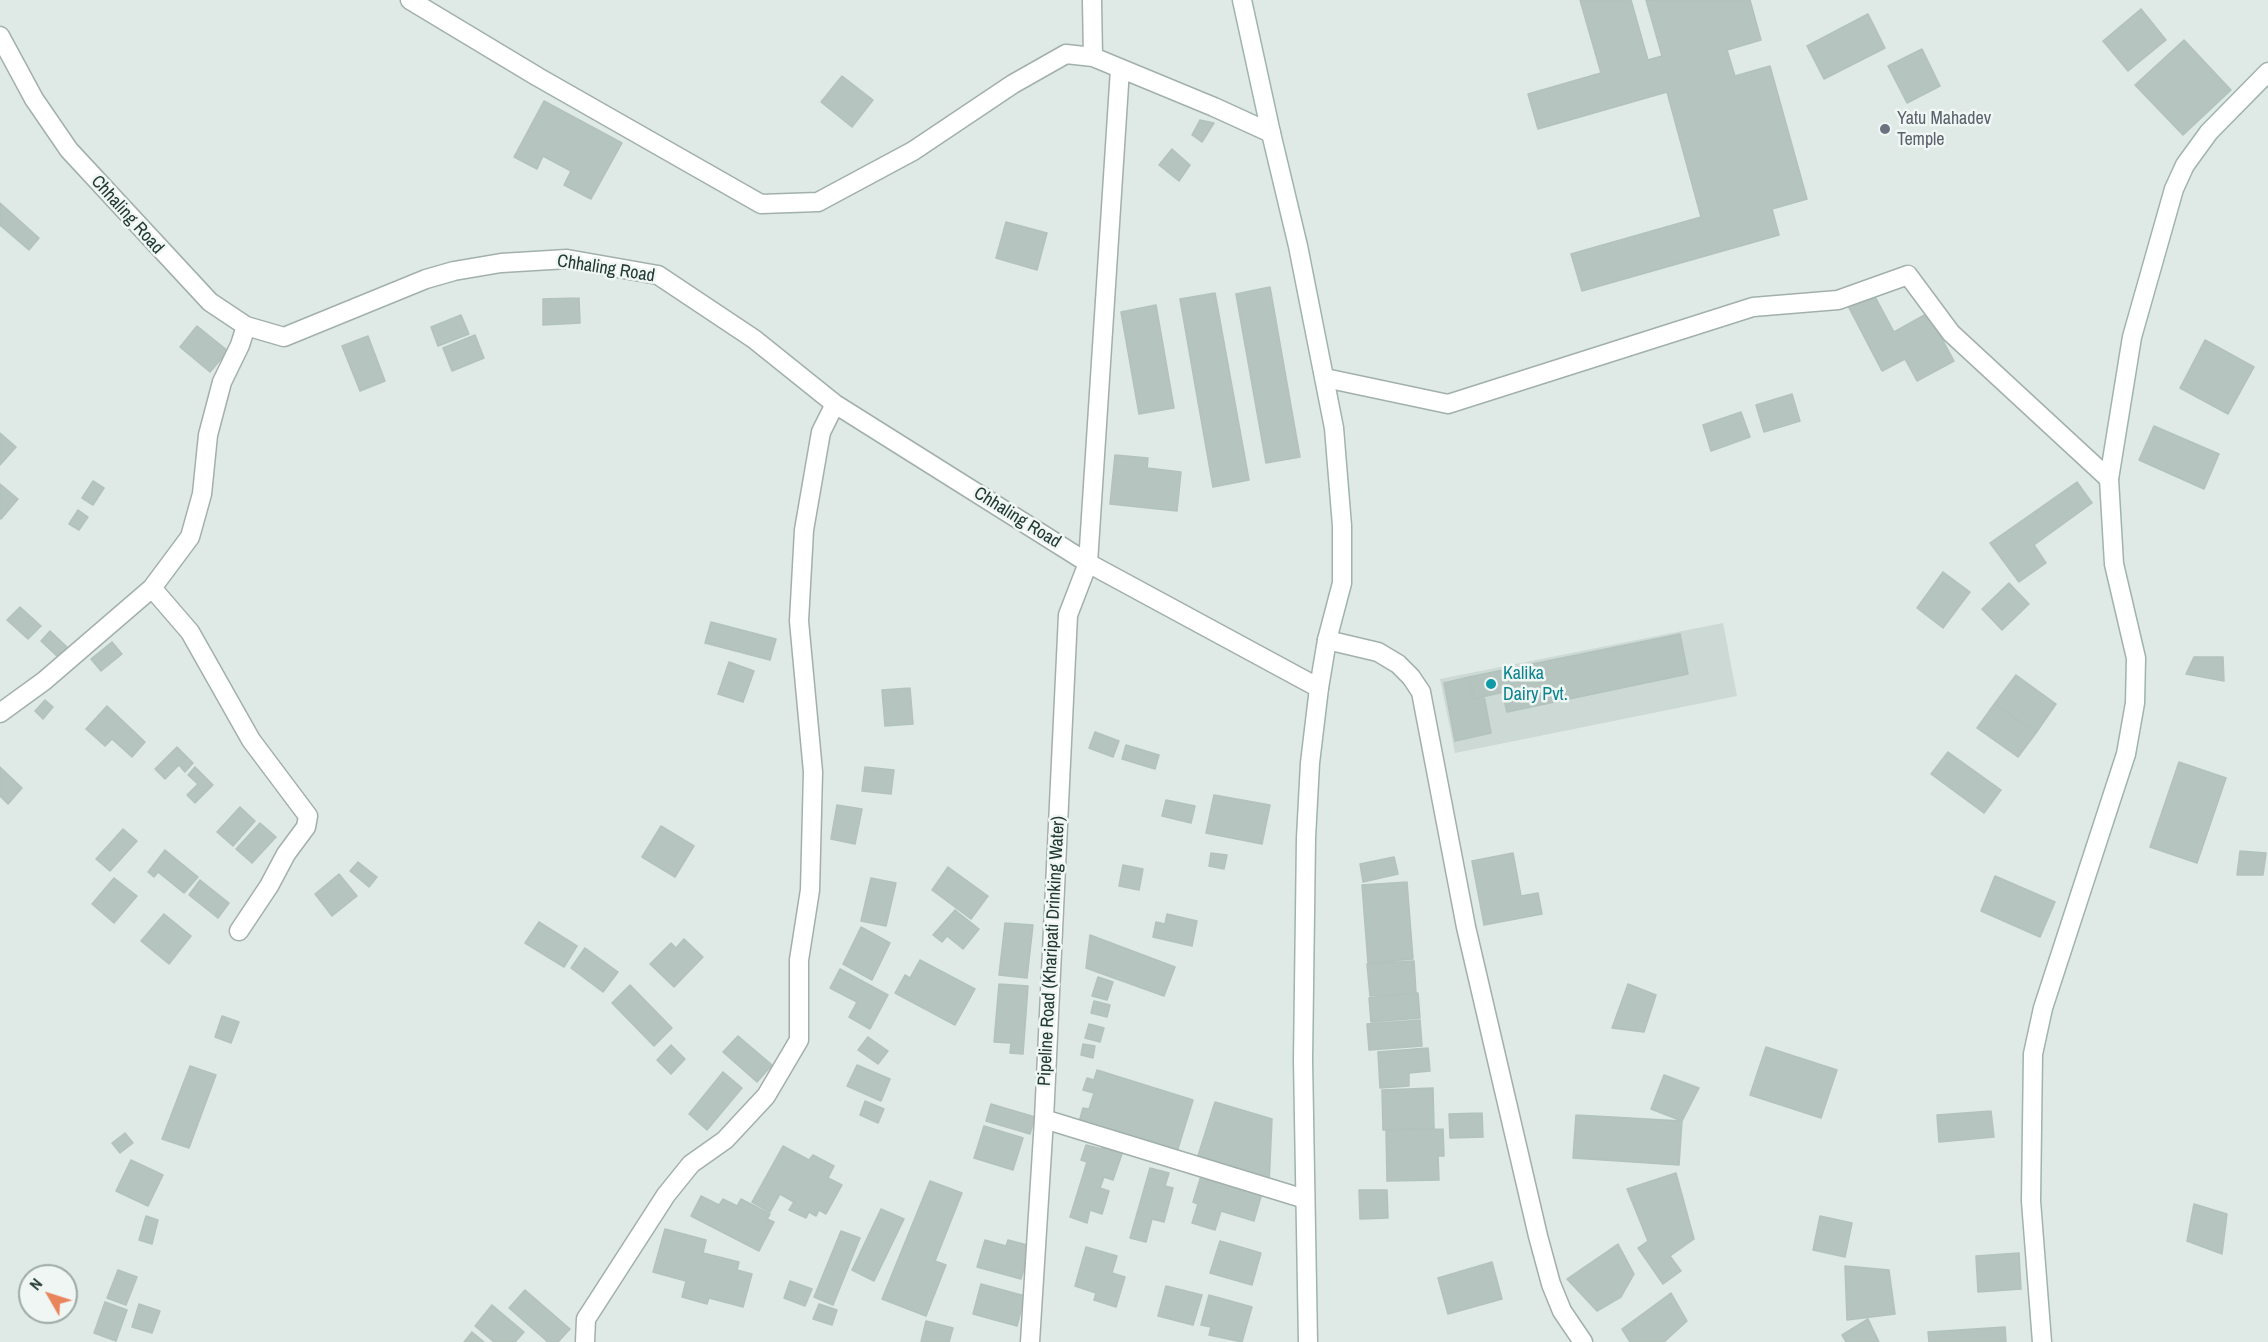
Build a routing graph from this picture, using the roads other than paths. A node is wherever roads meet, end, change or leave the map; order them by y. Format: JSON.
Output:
{"nodes":[{"id":1,"x":410,"y":0,"type":"edge"},
{"id":2,"x":1092,"y":0,"type":"edge"},
{"id":3,"x":1242,"y":0,"type":"edge"},
{"id":4,"x":0,"y":36,"type":"edge"},
{"id":5,"x":1092,"y":57,"type":"junction"},
{"id":6,"x":1120,"y":69,"type":"junction"},
{"id":7,"x":2268,"y":72,"type":"edge"},
{"id":8,"x":1271,"y":133,"type":"junction"},
{"id":9,"x":246,"y":326,"type":"junction"},
{"id":10,"x":1324,"y":378,"type":"junction"},
{"id":11,"x":835,"y":404,"type":"junction"},
{"id":12,"x":2109,"y":479,"type":"junction"},
{"id":13,"x":1088,"y":563,"type":"junction"},
{"id":14,"x":152,"y":588,"type":"junction"},
{"id":15,"x":1327,"y":640,"type":"junction"},
{"id":16,"x":1319,"y":688,"type":"junction"},
{"id":17,"x":0,"y":713,"type":"edge"},
{"id":18,"x":239,"y":932,"type":"dead end"},
{"id":19,"x":1044,"y":1119,"type":"junction"},
{"id":20,"x":1305,"y":1199,"type":"junction"},
{"id":21,"x":585,"y":1342,"type":"edge"},
{"id":22,"x":1030,"y":1342,"type":"edge"},
{"id":23,"x":1308,"y":1342,"type":"edge"},
{"id":24,"x":1583,"y":1342,"type":"edge"},
{"id":25,"x":2042,"y":1342,"type":"edge"}],
"edges":[{"from":1,"to":5,"type":"street"},
{"from":2,"to":5,"type":"street"},
{"from":3,"to":8,"type":"street"},
{"from":4,"to":9,"type":"street","name":"Chhaling Road"},
{"from":5,"to":6,"type":"street"},
{"from":6,"to":8,"type":"street"},
{"from":6,"to":13,"type":"street","name":"Pipeline Road (Kharipati Drinking Water)"},
{"from":7,"to":12,"type":"street"},
{"from":8,"to":10,"type":"street"},
{"from":9,"to":11,"type":"street","name":"Chhaling Road"},
{"from":9,"to":14,"type":"street"},
{"from":10,"to":12,"type":"street"},
{"from":10,"to":15,"type":"street"},
{"from":11,"to":13,"type":"street","name":"Chhaling Road"},
{"from":11,"to":21,"type":"street"},
{"from":12,"to":25,"type":"street"},
{"from":13,"to":16,"type":"street","name":"Chhaling Road"},
{"from":13,"to":19,"type":"street","name":"Pipeline Road (Kharipati Drinking Water)"},
{"from":14,"to":17,"type":"street"},
{"from":14,"to":18,"type":"street"},
{"from":15,"to":16,"type":"street"},
{"from":15,"to":24,"type":"street"},
{"from":16,"to":20,"type":"street"},
{"from":19,"to":20,"type":"street"},
{"from":19,"to":22,"type":"street","name":"Pipeline Road (Kharipati Drinking Water)"},
{"from":20,"to":23,"type":"street"}]}
